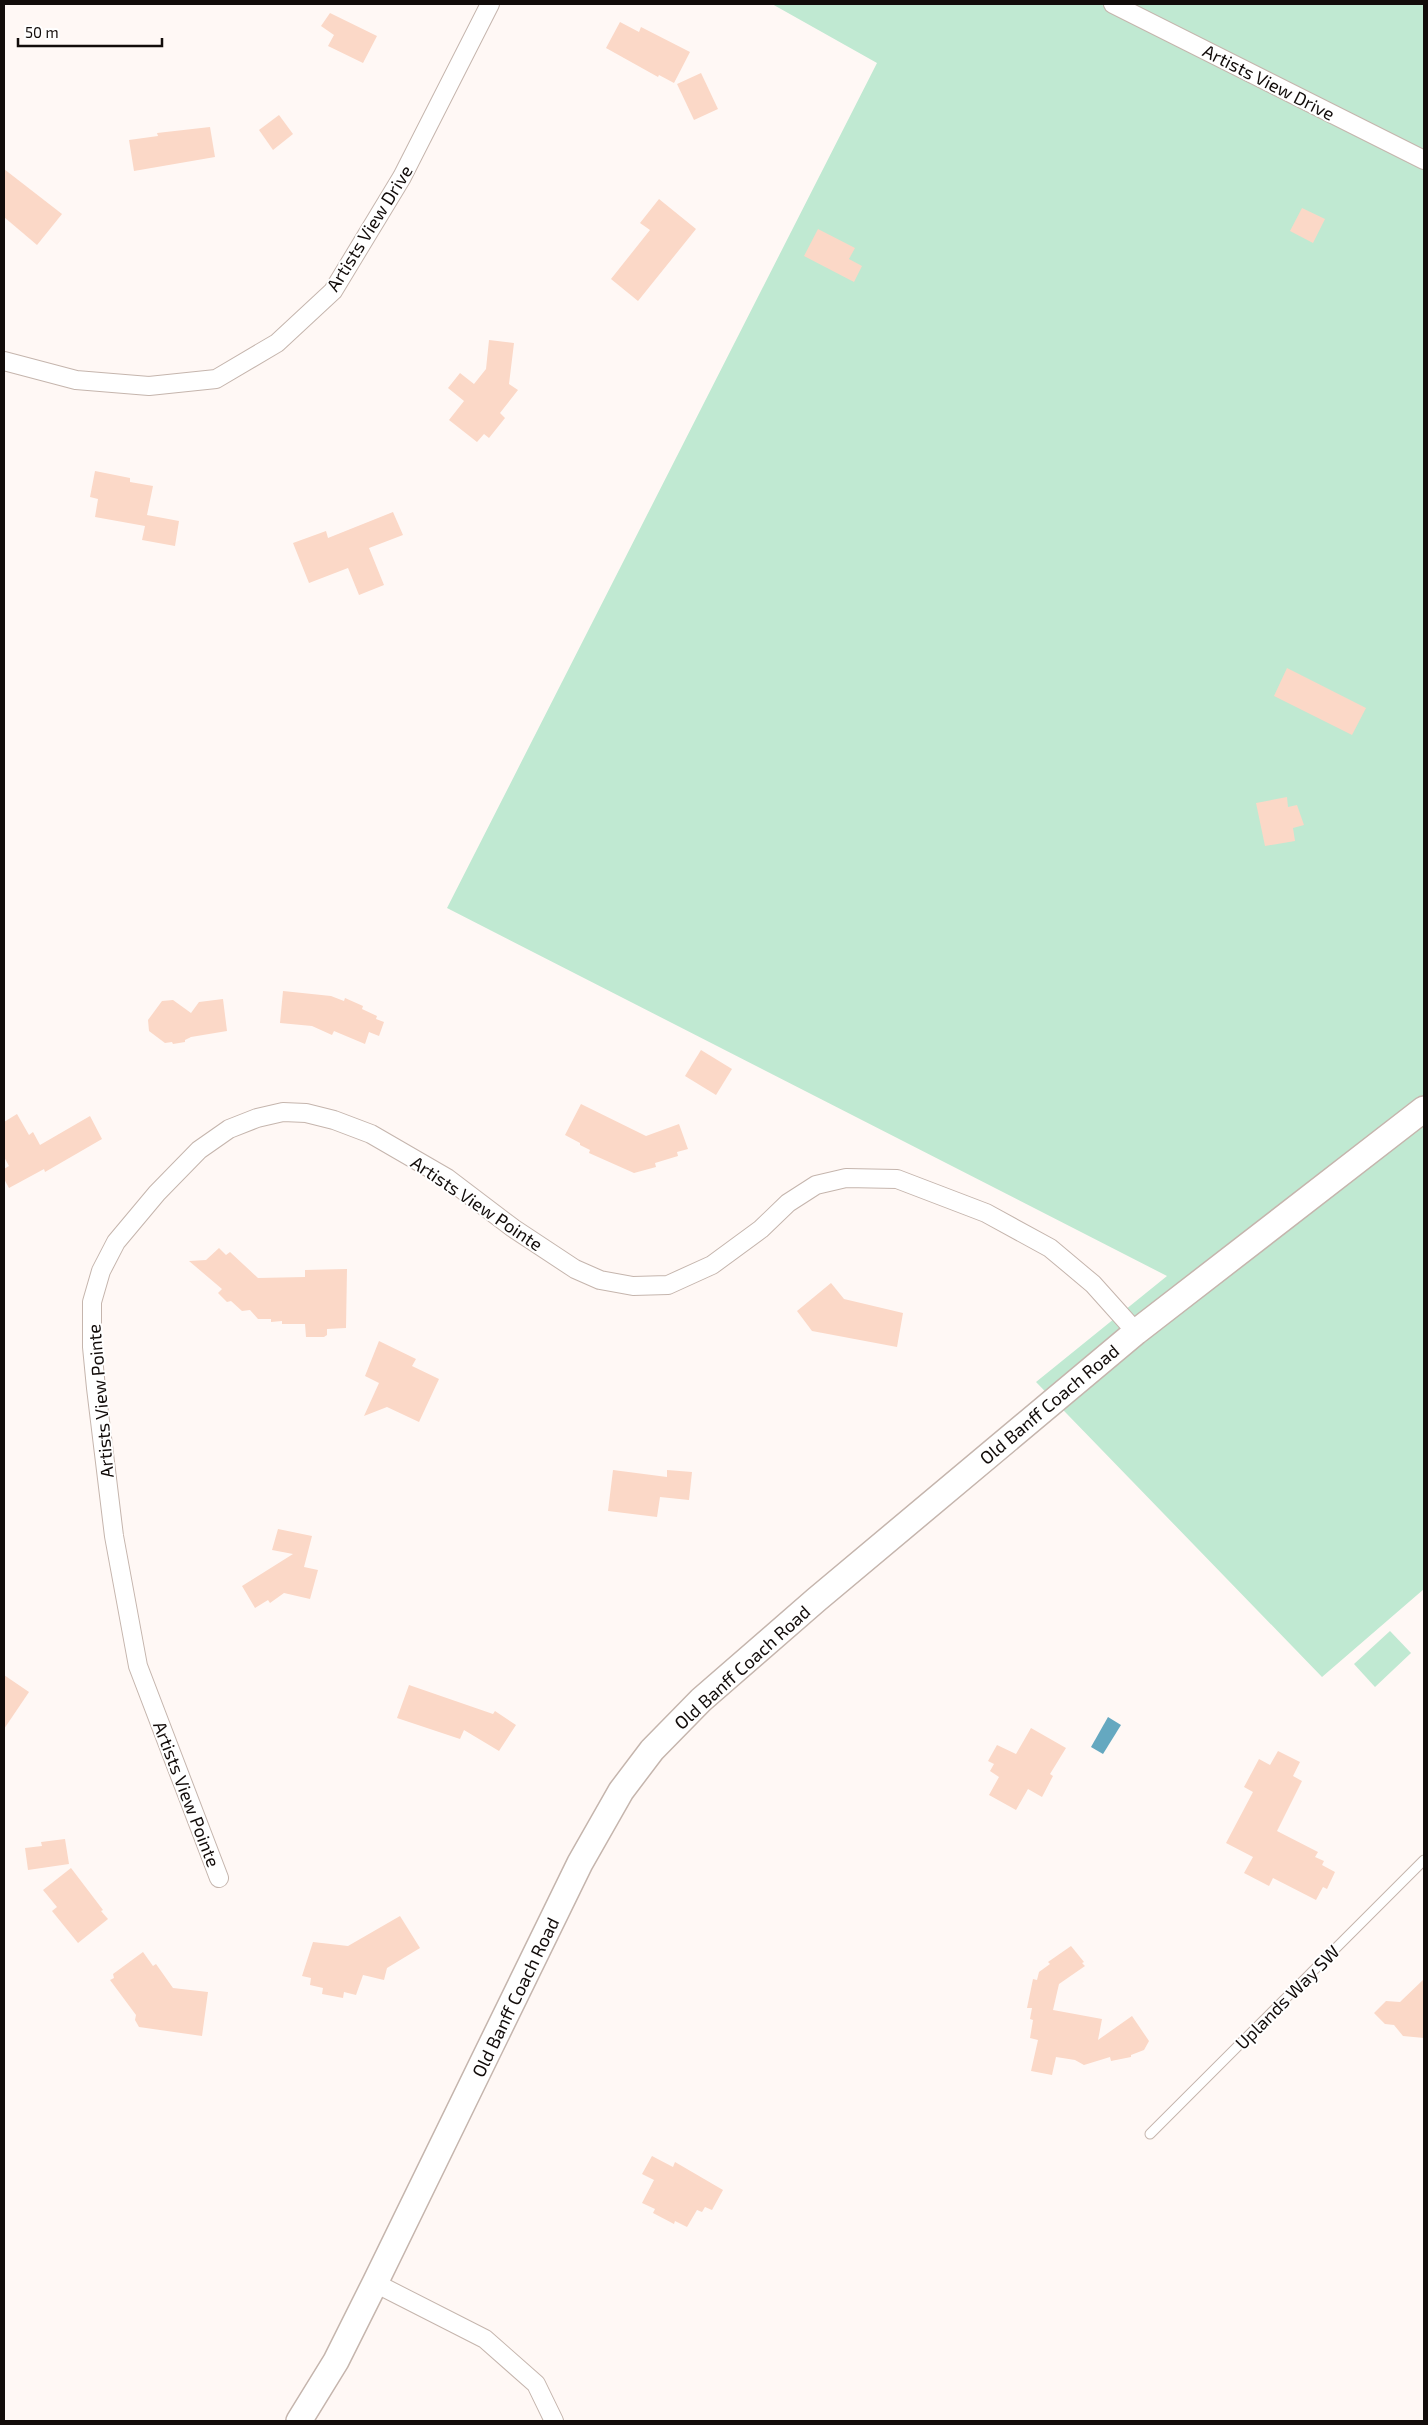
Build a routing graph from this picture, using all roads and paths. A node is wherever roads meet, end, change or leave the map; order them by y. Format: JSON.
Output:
{"nodes":[{"id":1,"x":490,"y":4,"type":"edge"},
{"id":2,"x":1113,"y":4,"type":"edge"},
{"id":3,"x":1424,"y":160,"type":"edge"},
{"id":4,"x":4,"y":361,"type":"edge"},
{"id":5,"x":1424,"y":1109,"type":"edge"},
{"id":6,"x":1136,"y":1332,"type":"junction"},
{"id":7,"x":1424,"y":1860,"type":"edge"},
{"id":8,"x":219,"y":1878,"type":"dead end"},
{"id":9,"x":1150,"y":2134,"type":"dead end"},
{"id":10,"x":375,"y":2283,"type":"junction"},
{"id":11,"x":299,"y":2421,"type":"edge"},
{"id":12,"x":554,"y":2421,"type":"edge"}],
"edges":[{"from":1,"to":4,"type":"street","name":"Artists View Drive"},
{"from":2,"to":3,"type":"street","name":"Artists View Drive"},
{"from":5,"to":6,"type":"main road","name":"Old Banff Coach Road"},
{"from":6,"to":8,"type":"street","name":"Artists View Pointe"},
{"from":6,"to":10,"type":"main road","name":"Old Banff Coach Road"},
{"from":7,"to":9,"type":"lane","name":"Uplands Way SW"},
{"from":10,"to":11,"type":"main road","name":"Old Banff Coach Road"},
{"from":10,"to":12,"type":"street"}]}
